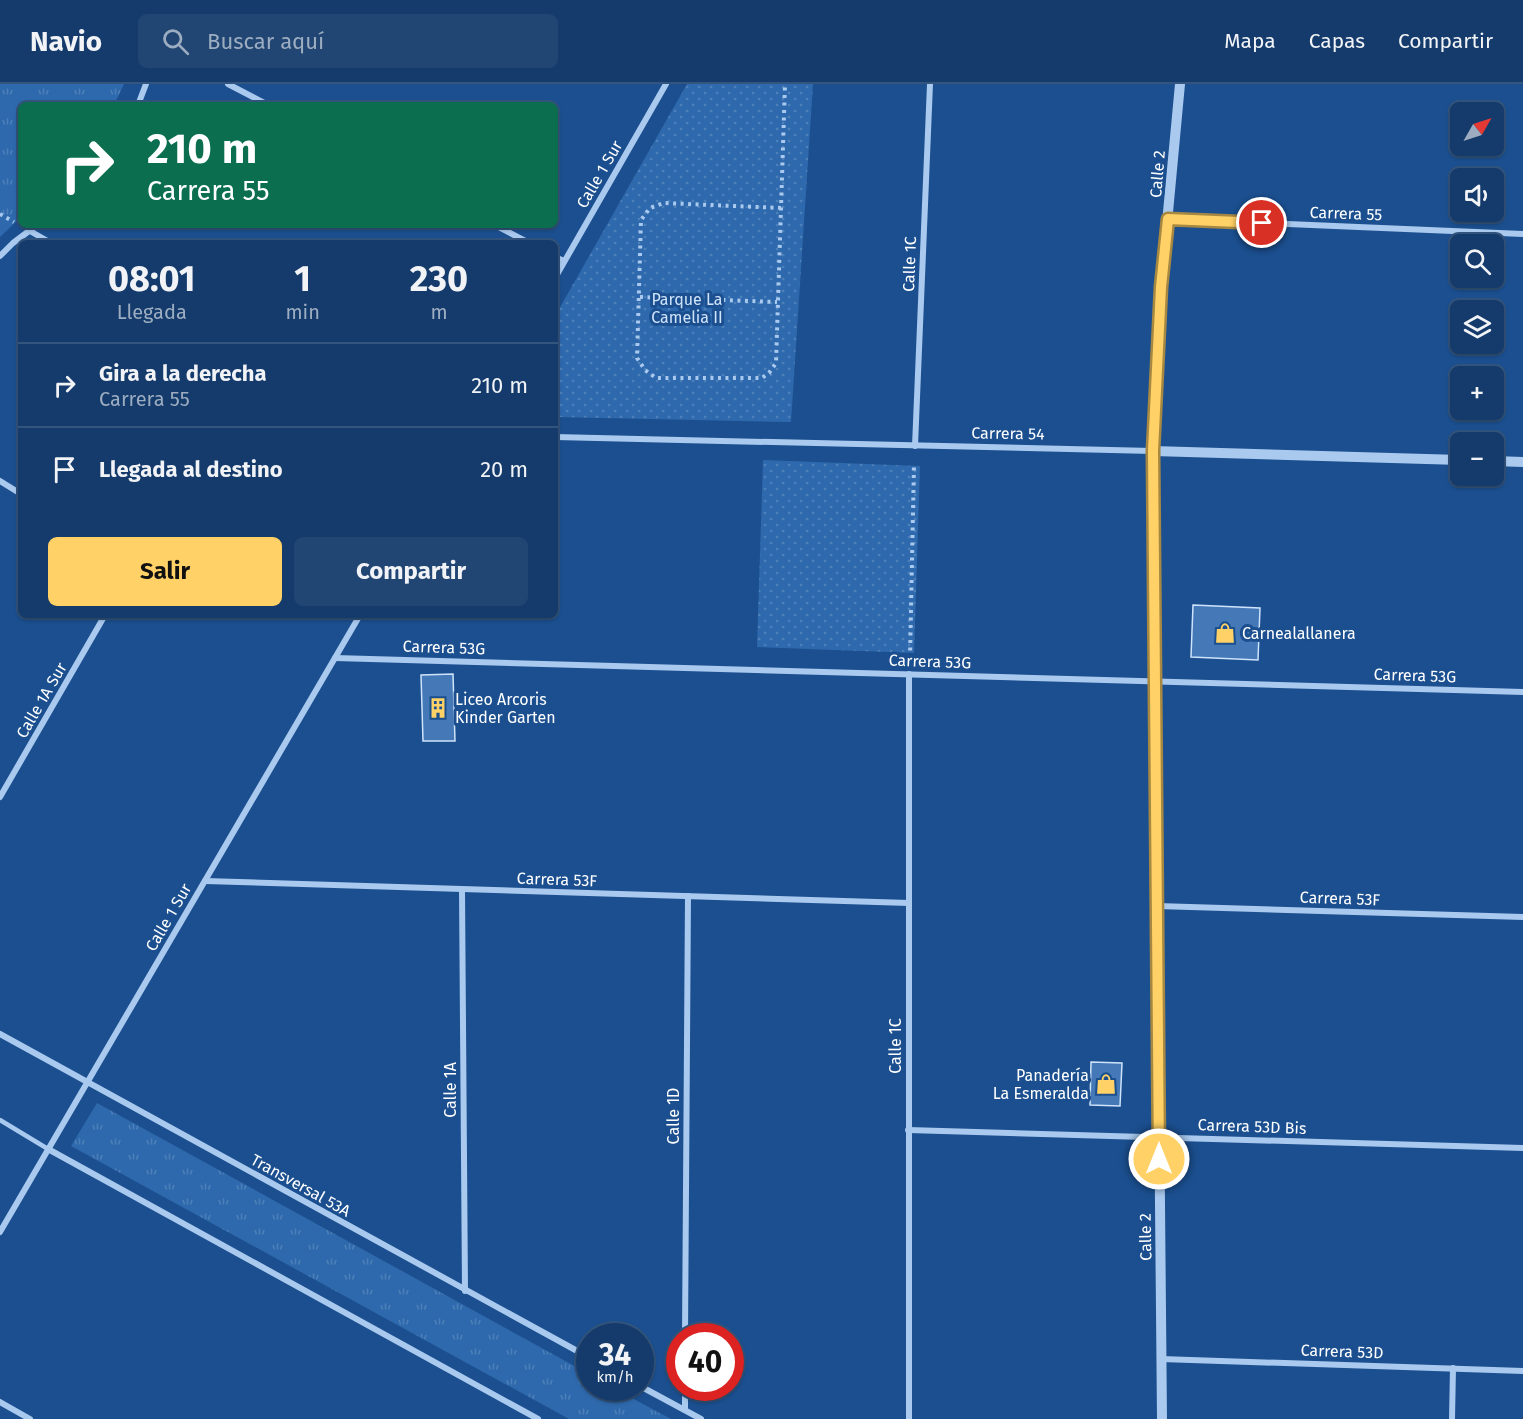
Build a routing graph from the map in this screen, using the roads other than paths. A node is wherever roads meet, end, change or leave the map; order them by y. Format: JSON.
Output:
{"nodes":[{"id":1,"x":146,"y":84,"type":"edge"},
{"id":2,"x":228,"y":84,"type":"edge"},
{"id":3,"x":666,"y":84,"type":"edge"},
{"id":4,"x":930,"y":84,"type":"edge"},
{"id":5,"x":1180,"y":84,"type":"edge"},
{"id":6,"x":139,"y":102,"type":"edge"},
{"id":7,"x":262,"y":102,"type":"edge"},
{"id":8,"x":1168,"y":219,"type":"junction"},
{"id":9,"x":34,"y":228,"type":"edge"},
{"id":10,"x":501,"y":228,"type":"edge"},
{"id":11,"x":30,"y":231,"type":"junction"},
{"id":12,"x":1523,"y":234,"type":"edge"},
{"id":13,"x":46,"y":240,"type":"edge"},
{"id":14,"x":523,"y":240,"type":"edge"},
{"id":15,"x":0,"y":255,"type":"edge"},
{"id":16,"x":558,"y":258,"type":"edge"},
{"id":17,"x":564,"y":261,"type":"junction"},
{"id":18,"x":558,"y":272,"type":"edge"},
{"id":19,"x":558,"y":437,"type":"edge"},
{"id":20,"x":915,"y":446,"type":"junction"},
{"id":21,"x":1153,"y":451,"type":"junction"},
{"id":22,"x":1450,"y":460,"type":"edge"},
{"id":23,"x":1504,"y":461,"type":"edge"},
{"id":24,"x":1523,"y":462,"type":"edge"},
{"id":25,"x":0,"y":481,"type":"edge"},
{"id":26,"x":18,"y":492,"type":"edge"},
{"id":27,"x":103,"y":618,"type":"edge"},
{"id":28,"x":358,"y":618,"type":"edge"},
{"id":29,"x":335,"y":657,"type":"junction"},
{"id":30,"x":909,"y":674,"type":"junction"},
{"id":31,"x":1155,"y":681,"type":"junction"},
{"id":32,"x":1523,"y":692,"type":"edge"},
{"id":33,"x":0,"y":798,"type":"edge"},
{"id":34,"x":205,"y":881,"type":"junction"},
{"id":35,"x":462,"y":890,"type":"junction"},
{"id":36,"x":688,"y":897,"type":"junction"},
{"id":37,"x":909,"y":903,"type":"junction"},
{"id":38,"x":1157,"y":906,"type":"junction"},
{"id":39,"x":1523,"y":917,"type":"edge"},
{"id":40,"x":0,"y":1035,"type":"edge"},
{"id":41,"x":88,"y":1082,"type":"junction"},
{"id":42,"x":0,"y":1120,"type":"edge"},
{"id":43,"x":908,"y":1130,"type":"junction"},
{"id":44,"x":1159,"y":1137,"type":"junction"},
{"id":45,"x":1523,"y":1148,"type":"edge"},
{"id":46,"x":48,"y":1149,"type":"junction"},
{"id":47,"x":0,"y":1232,"type":"edge"},
{"id":48,"x":465,"y":1291,"type":"junction"},
{"id":49,"x":686,"y":1323,"type":"edge"},
{"id":50,"x":576,"y":1350,"type":"edge"},
{"id":51,"x":1161,"y":1359,"type":"junction"},
{"id":52,"x":1453,"y":1368,"type":"junction"},
{"id":53,"x":1523,"y":1371,"type":"edge"},
{"id":54,"x":654,"y":1393,"type":"edge"},
{"id":55,"x":685,"y":1401,"type":"edge"},
{"id":56,"x":0,"y":1402,"type":"edge"},
{"id":57,"x":685,"y":1410,"type":"junction"},
{"id":58,"x":30,"y":1419,"type":"edge"},
{"id":59,"x":538,"y":1419,"type":"edge"},
{"id":60,"x":701,"y":1419,"type":"edge"},
{"id":61,"x":909,"y":1419,"type":"edge"},
{"id":62,"x":1162,"y":1419,"type":"edge"},
{"id":63,"x":1452,"y":1419,"type":"edge"}],
"edges":[{"from":1,"to":6,"type":"street"},
{"from":2,"to":7,"type":"street"},
{"from":3,"to":17,"type":"street","name":"Calle 1 Sur"},
{"from":4,"to":20,"type":"street","name":"Calle 1C"},
{"from":5,"to":8,"type":"street","name":"Calle 2"},
{"from":8,"to":12,"type":"street","name":"Carrera 55"},
{"from":8,"to":21,"type":"street","name":"Calle 2"},
{"from":9,"to":11,"type":"street"},
{"from":10,"to":14,"type":"street"},
{"from":11,"to":13,"type":"street"},
{"from":11,"to":15,"type":"street"},
{"from":16,"to":17,"type":"street"},
{"from":17,"to":18,"type":"street","name":"Calle 1 Sur"},
{"from":19,"to":20,"type":"street","name":"Carrera 54"},
{"from":20,"to":21,"type":"street","name":"Carrera 54"},
{"from":21,"to":22,"type":"street","name":"Carrera 54"},
{"from":21,"to":31,"type":"street","name":"Calle 2"},
{"from":23,"to":24,"type":"street"},
{"from":25,"to":26,"type":"street"},
{"from":27,"to":33,"type":"street","name":"Calle 1A Sur"},
{"from":28,"to":29,"type":"street","name":"Calle 1 Sur"},
{"from":29,"to":30,"type":"street","name":"Carrera 53G"},
{"from":29,"to":34,"type":"street","name":"Calle 1 Sur"},
{"from":30,"to":31,"type":"street","name":"Carrera 53G"},
{"from":30,"to":37,"type":"street","name":"Calle 1C"},
{"from":31,"to":32,"type":"street","name":"Carrera 53G"},
{"from":31,"to":38,"type":"street","name":"Calle 2"},
{"from":34,"to":35,"type":"street","name":"Carrera 53F"},
{"from":34,"to":41,"type":"street","name":"Calle 1 Sur"},
{"from":35,"to":36,"type":"street","name":"Carrera 53F"},
{"from":35,"to":48,"type":"street","name":"Calle 1A"},
{"from":36,"to":37,"type":"street","name":"Carrera 53F"},
{"from":36,"to":49,"type":"street","name":"Calle 1D"},
{"from":37,"to":43,"type":"street","name":"Calle 1C"},
{"from":38,"to":39,"type":"street","name":"Carrera 53F"},
{"from":38,"to":44,"type":"street","name":"Calle 2"},
{"from":40,"to":41,"type":"street","name":"Transversal 53A"},
{"from":41,"to":46,"type":"street","name":"Calle 1 Sur"},
{"from":41,"to":48,"type":"street","name":"Transversal 53A"},
{"from":42,"to":46,"type":"lane"},
{"from":43,"to":44,"type":"street","name":"Carrera 53D Bis"},
{"from":43,"to":61,"type":"street","name":"Calle 1C"},
{"from":44,"to":45,"type":"street","name":"Carrera 53D Bis"},
{"from":44,"to":51,"type":"street","name":"Calle 2"},
{"from":46,"to":47,"type":"street","name":"Calle 1 Sur"},
{"from":46,"to":59,"type":"street"},
{"from":48,"to":50,"type":"street","name":"Transversal 53A"},
{"from":51,"to":52,"type":"street","name":"Carrera 53D"},
{"from":51,"to":62,"type":"street","name":"Calle 2"},
{"from":52,"to":53,"type":"street","name":"Carrera 53D"},
{"from":52,"to":63,"type":"street"},
{"from":54,"to":57,"type":"street"},
{"from":55,"to":57,"type":"street"},
{"from":56,"to":58,"type":"street"},
{"from":57,"to":60,"type":"street"}]}
